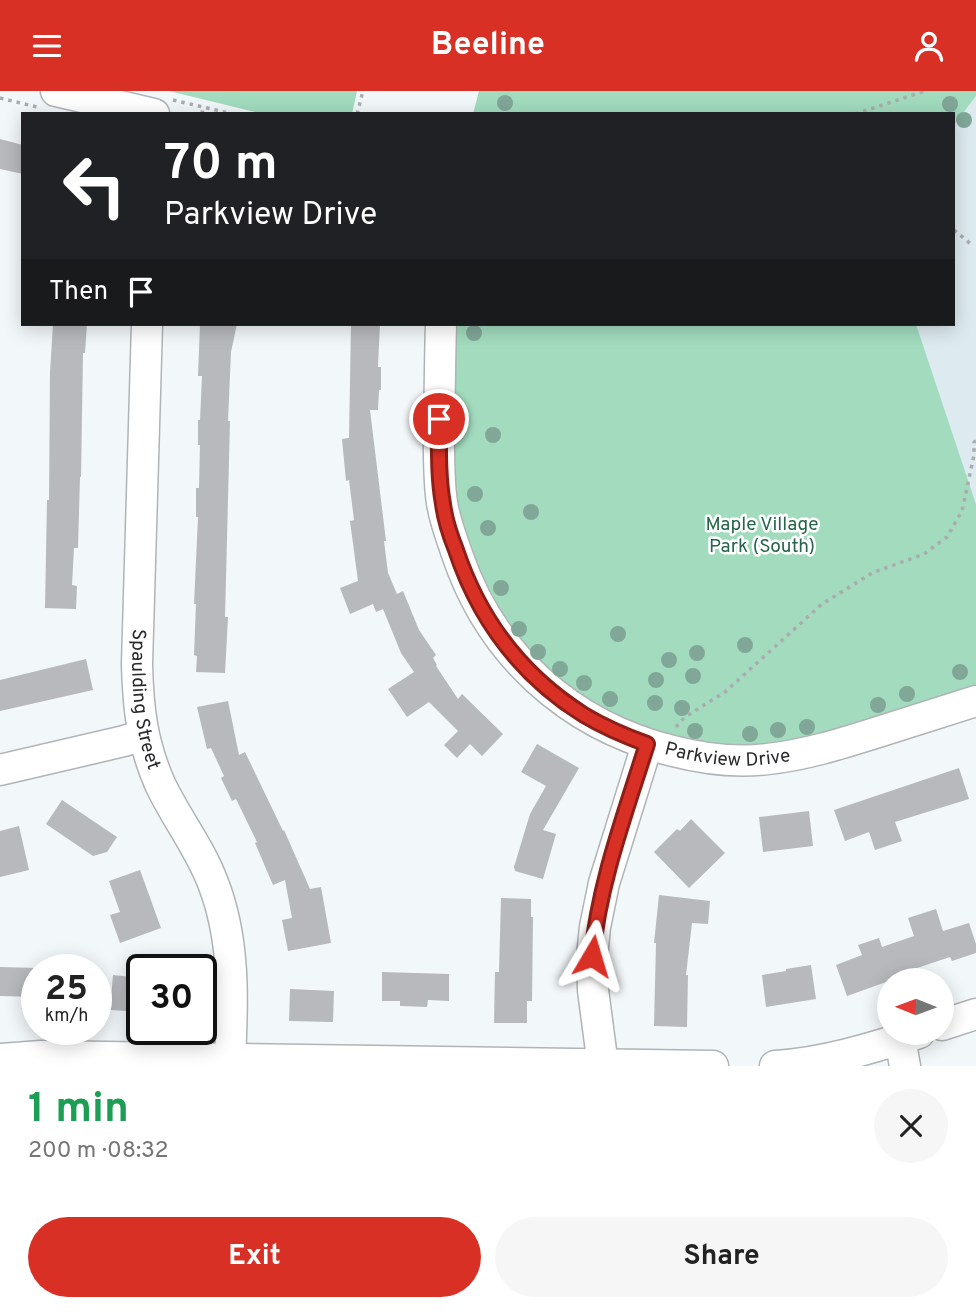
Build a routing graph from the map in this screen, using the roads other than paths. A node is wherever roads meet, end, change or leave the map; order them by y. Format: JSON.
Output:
{"nodes":[{"id":1,"x":56,"y":91,"type":"edge"},
{"id":2,"x":146,"y":112,"type":"edge"},
{"id":3,"x":147,"y":326,"type":"edge"},
{"id":4,"x":441,"y":326,"type":"edge"},
{"id":5,"x":976,"y":701,"type":"edge"},
{"id":6,"x":143,"y":736,"type":"junction"},
{"id":7,"x":659,"y":739,"type":"junction"},
{"id":8,"x":0,"y":770,"type":"edge"},
{"id":9,"x":976,"y":1014,"type":"edge"},
{"id":10,"x":954,"y":1021,"type":"edge"},
{"id":11,"x":908,"y":1046,"type":"edge"},
{"id":12,"x":0,"y":1059,"type":"edge"},
{"id":13,"x":230,"y":1059,"type":"junction"},
{"id":14,"x":603,"y":1065,"type":"edge"},
{"id":15,"x":713,"y":1066,"type":"edge"},
{"id":16,"x":775,"y":1066,"type":"edge"}],
"edges":[{"from":1,"to":2,"type":"street"},
{"from":3,"to":6,"type":"street","name":"Spaulding Street"},
{"from":4,"to":7,"type":"street","name":"Parkview Drive"},
{"from":5,"to":7,"type":"street","name":"Parkview Drive"},
{"from":6,"to":8,"type":"street"},
{"from":6,"to":13,"type":"street","name":"Spaulding Street"},
{"from":7,"to":14,"type":"street"},
{"from":9,"to":10,"type":"street"},
{"from":11,"to":16,"type":"street"},
{"from":12,"to":13,"type":"street"},
{"from":13,"to":14,"type":"street"},
{"from":14,"to":15,"type":"street"}]}
